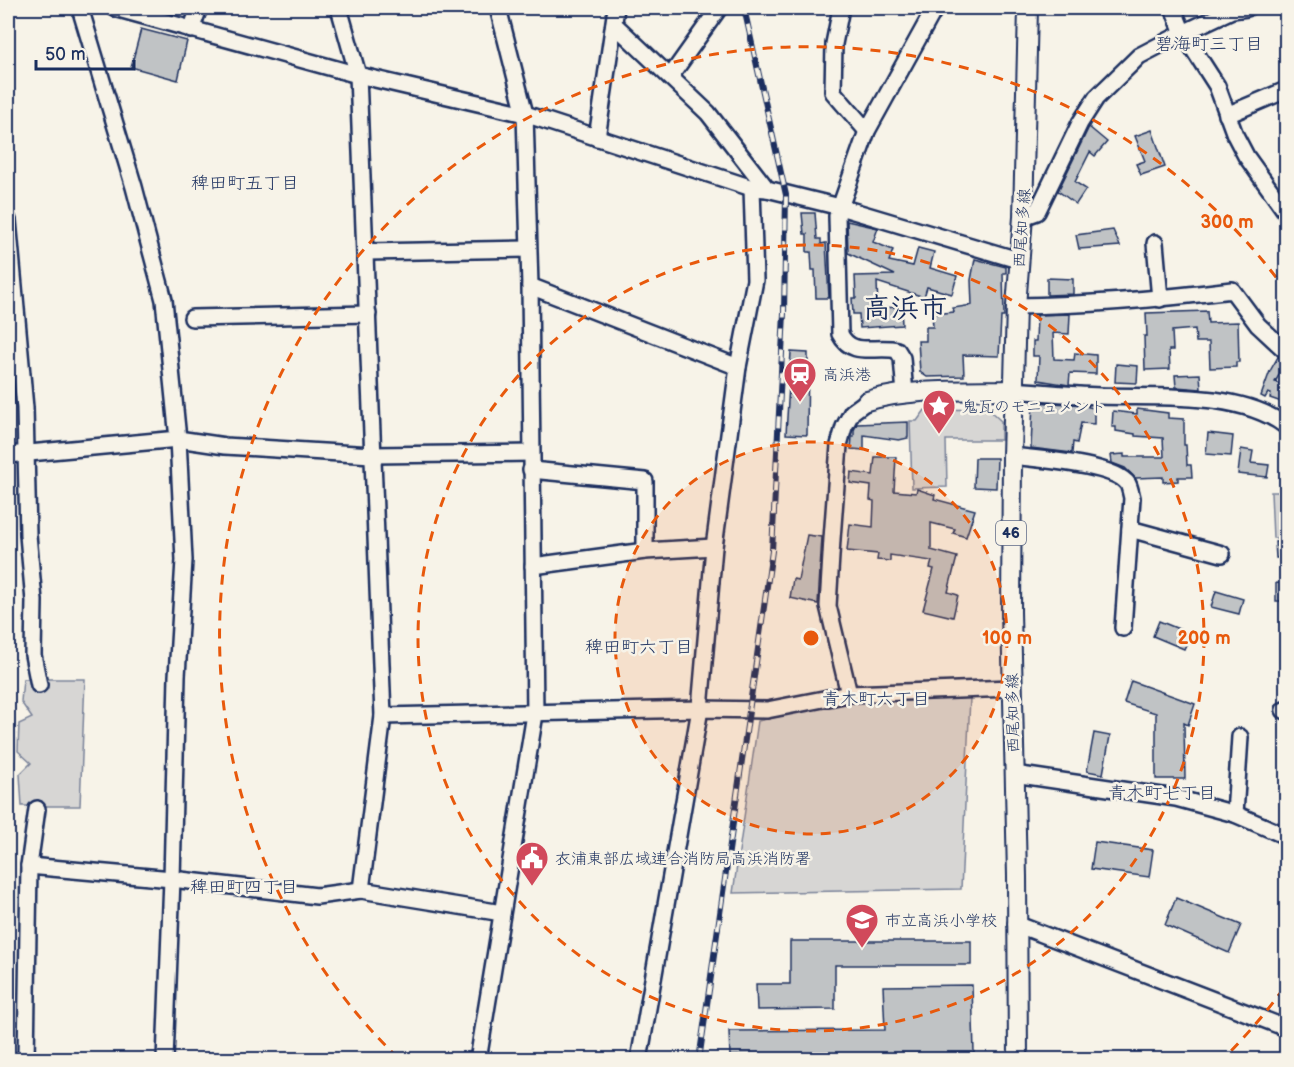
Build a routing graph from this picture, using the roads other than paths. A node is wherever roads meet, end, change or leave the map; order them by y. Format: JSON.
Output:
{"nodes":[{"id":1,"x":80,"y":8,"type":"edge"},
{"id":2,"x":115,"y":8,"type":"edge"},
{"id":3,"x":199,"y":8,"type":"edge"},
{"id":4,"x":339,"y":8,"type":"edge"},
{"id":5,"x":498,"y":8,"type":"edge"},
{"id":6,"x":616,"y":8,"type":"edge"},
{"id":7,"x":719,"y":8,"type":"edge"},
{"id":8,"x":841,"y":8,"type":"edge"},
{"id":9,"x":935,"y":8,"type":"edge"},
{"id":10,"x":1028,"y":8,"type":"edge"},
{"id":11,"x":1173,"y":8,"type":"edge"},
{"id":12,"x":1247,"y":8,"type":"edge"},
{"id":13,"x":614,"y":24,"type":"junction"},
{"id":14,"x":191,"y":30,"type":"junction"},
{"id":15,"x":1183,"y":33,"type":"junction"},
{"id":16,"x":357,"y":75,"type":"junction"},
{"id":17,"x":669,"y":77,"type":"junction"},
{"id":18,"x":1287,"y":90,"type":"edge"},
{"id":19,"x":525,"y":114,"type":"junction"},
{"id":20,"x":1227,"y":115,"type":"junction"},
{"id":21,"x":867,"y":132,"type":"junction"},
{"id":22,"x":597,"y":138,"type":"junction"},
{"id":23,"x":760,"y":188,"type":"junction"},
{"id":24,"x":840,"y":207,"type":"junction"},
{"id":25,"x":1287,"y":212,"type":"edge"},
{"id":26,"x":1023,"y":217,"type":"junction"},
{"id":27,"x":8,"y":220,"type":"edge"},
{"id":28,"x":1155,"y":243,"type":"dead end"},
{"id":29,"x":528,"y":249,"type":"junction"},
{"id":30,"x":366,"y":252,"type":"junction"},
{"id":31,"x":1018,"y":260,"type":"junction"},
{"id":32,"x":530,"y":286,"type":"junction"},
{"id":33,"x":1160,"y":299,"type":"junction"},
{"id":34,"x":1016,"y":306,"type":"junction"},
{"id":35,"x":368,"y":314,"type":"junction"},
{"id":36,"x":192,"y":318,"type":"dead end"},
{"id":37,"x":1287,"y":351,"type":"edge"},
{"id":38,"x":738,"y":367,"type":"junction"},
{"id":39,"x":1013,"y":390,"type":"junction"},
{"id":40,"x":905,"y":394,"type":"junction"},
{"id":41,"x":867,"y":401,"type":"joint"},
{"id":42,"x":1287,"y":426,"type":"edge"},
{"id":43,"x":178,"y":440,"type":"junction"},
{"id":44,"x":27,"y":453,"type":"junction"},
{"id":45,"x":531,"y":453,"type":"junction"},
{"id":46,"x":8,"y":455,"type":"edge"},
{"id":47,"x":372,"y":455,"type":"junction"},
{"id":48,"x":1012,"y":456,"type":"junction"},
{"id":49,"x":531,"y":470,"type":"junction"},
{"id":50,"x":1130,"y":529,"type":"junction"},
{"id":51,"x":714,"y":547,"type":"junction"},
{"id":52,"x":645,"y":551,"type":"junction"},
{"id":53,"x":1222,"y":554,"type":"dead end"},
{"id":54,"x":533,"y":566,"type":"junction"},
{"id":55,"x":1123,"y":628,"type":"dead end"},
{"id":56,"x":39,"y":685,"type":"dead end"},
{"id":57,"x":1012,"y":688,"type":"junction"},
{"id":58,"x":849,"y":694,"type":"junction"},
{"id":59,"x":700,"y":709,"type":"junction"},
{"id":60,"x":535,"y":714,"type":"junction"},
{"id":61,"x":383,"y":716,"type":"junction"},
{"id":62,"x":1240,"y":737,"type":"dead end"},
{"id":63,"x":1014,"y":774,"type":"junction"},
{"id":64,"x":37,"y":809,"type":"dead end"},
{"id":65,"x":1235,"y":814,"type":"junction"},
{"id":66,"x":1287,"y":836,"type":"edge"},
{"id":67,"x":29,"y":866,"type":"junction"},
{"id":68,"x":172,"y":879,"type":"junction"},
{"id":69,"x":361,"y":890,"type":"junction"},
{"id":70,"x":502,"y":914,"type":"junction"},
{"id":71,"x":1016,"y":924,"type":"junction"},
{"id":72,"x":1287,"y":1028,"type":"edge"},
{"id":73,"x":26,"y":1059,"type":"edge"},
{"id":74,"x":165,"y":1059,"type":"edge"},
{"id":75,"x":478,"y":1059,"type":"edge"},
{"id":76,"x":639,"y":1059,"type":"edge"},
{"id":77,"x":1018,"y":1059,"type":"edge"}],
"edges":[{"from":1,"to":43,"type":"street"},
{"from":2,"to":14,"type":"street"},
{"from":3,"to":14,"type":"street"},
{"from":4,"to":16,"type":"street"},
{"from":5,"to":19,"type":"street"},
{"from":6,"to":13,"type":"street"},
{"from":7,"to":17,"type":"street"},
{"from":8,"to":21,"type":"street"},
{"from":9,"to":21,"type":"street"},
{"from":10,"to":26,"type":"main road","name":"西尾知多線","number":"46"},
{"from":11,"to":15,"type":"street"},
{"from":12,"to":15,"type":"street"},
{"from":13,"to":17,"type":"street"},
{"from":13,"to":22,"type":"street"},
{"from":14,"to":16,"type":"street"},
{"from":15,"to":20,"type":"street"},
{"from":15,"to":26,"type":"street"},
{"from":16,"to":19,"type":"street"},
{"from":16,"to":30,"type":"street"},
{"from":17,"to":23,"type":"street"},
{"from":18,"to":20,"type":"street"},
{"from":19,"to":22,"type":"street"},
{"from":19,"to":29,"type":"street"},
{"from":20,"to":25,"type":"street"},
{"from":21,"to":24,"type":"street"},
{"from":22,"to":23,"type":"street"},
{"from":23,"to":24,"type":"street"},
{"from":23,"to":38,"type":"street"},
{"from":24,"to":31,"type":"street"},
{"from":24,"to":40,"type":"street"},
{"from":26,"to":31,"type":"main road","name":"西尾知多線","number":"46"},
{"from":27,"to":44,"type":"street"},
{"from":28,"to":33,"type":"street"},
{"from":29,"to":30,"type":"street"},
{"from":29,"to":32,"type":"street"},
{"from":30,"to":35,"type":"street"},
{"from":31,"to":34,"type":"main road","name":"西尾知多線","number":"46"},
{"from":32,"to":38,"type":"street"},
{"from":32,"to":45,"type":"street"},
{"from":33,"to":34,"type":"street"},
{"from":33,"to":37,"type":"street"},
{"from":34,"to":39,"type":"main road","name":"西尾知多線","number":"46"},
{"from":35,"to":36,"type":"street"},
{"from":35,"to":47,"type":"street"},
{"from":38,"to":51,"type":"street"},
{"from":39,"to":40,"type":"main road"},
{"from":39,"to":42,"type":"street"},
{"from":39,"to":48,"type":"main road","name":"西尾知多線","number":"46"},
{"from":40,"to":41,"type":"main road"},
{"from":41,"to":58,"type":"street"},
{"from":43,"to":44,"type":"street"},
{"from":43,"to":47,"type":"street"},
{"from":43,"to":68,"type":"street"},
{"from":44,"to":46,"type":"street"},
{"from":44,"to":56,"type":"street"},
{"from":45,"to":47,"type":"street"},
{"from":45,"to":49,"type":"street"},
{"from":47,"to":61,"type":"street"},
{"from":48,"to":50,"type":"street"},
{"from":48,"to":57,"type":"main road","name":"西尾知多線","number":"46"},
{"from":49,"to":52,"type":"street"},
{"from":49,"to":54,"type":"street"},
{"from":50,"to":53,"type":"street"},
{"from":50,"to":55,"type":"street"},
{"from":51,"to":52,"type":"street"},
{"from":51,"to":59,"type":"street"},
{"from":52,"to":54,"type":"street"},
{"from":54,"to":60,"type":"street"},
{"from":57,"to":58,"type":"street"},
{"from":57,"to":63,"type":"main road","name":"西尾知多線","number":"46"},
{"from":58,"to":59,"type":"street"},
{"from":59,"to":60,"type":"street"},
{"from":59,"to":76,"type":"street"},
{"from":60,"to":61,"type":"street"},
{"from":60,"to":70,"type":"street"},
{"from":61,"to":69,"type":"street"},
{"from":62,"to":65,"type":"street"},
{"from":63,"to":65,"type":"street"},
{"from":63,"to":71,"type":"main road","name":"西尾知多線","number":"46"},
{"from":64,"to":67,"type":"street"},
{"from":65,"to":66,"type":"street"},
{"from":67,"to":68,"type":"street"},
{"from":67,"to":73,"type":"street"},
{"from":68,"to":69,"type":"street"},
{"from":68,"to":74,"type":"street"},
{"from":69,"to":70,"type":"street"},
{"from":70,"to":75,"type":"street"},
{"from":71,"to":72,"type":"street"},
{"from":71,"to":77,"type":"main road","name":"西尾知多線","number":"46"}]}
